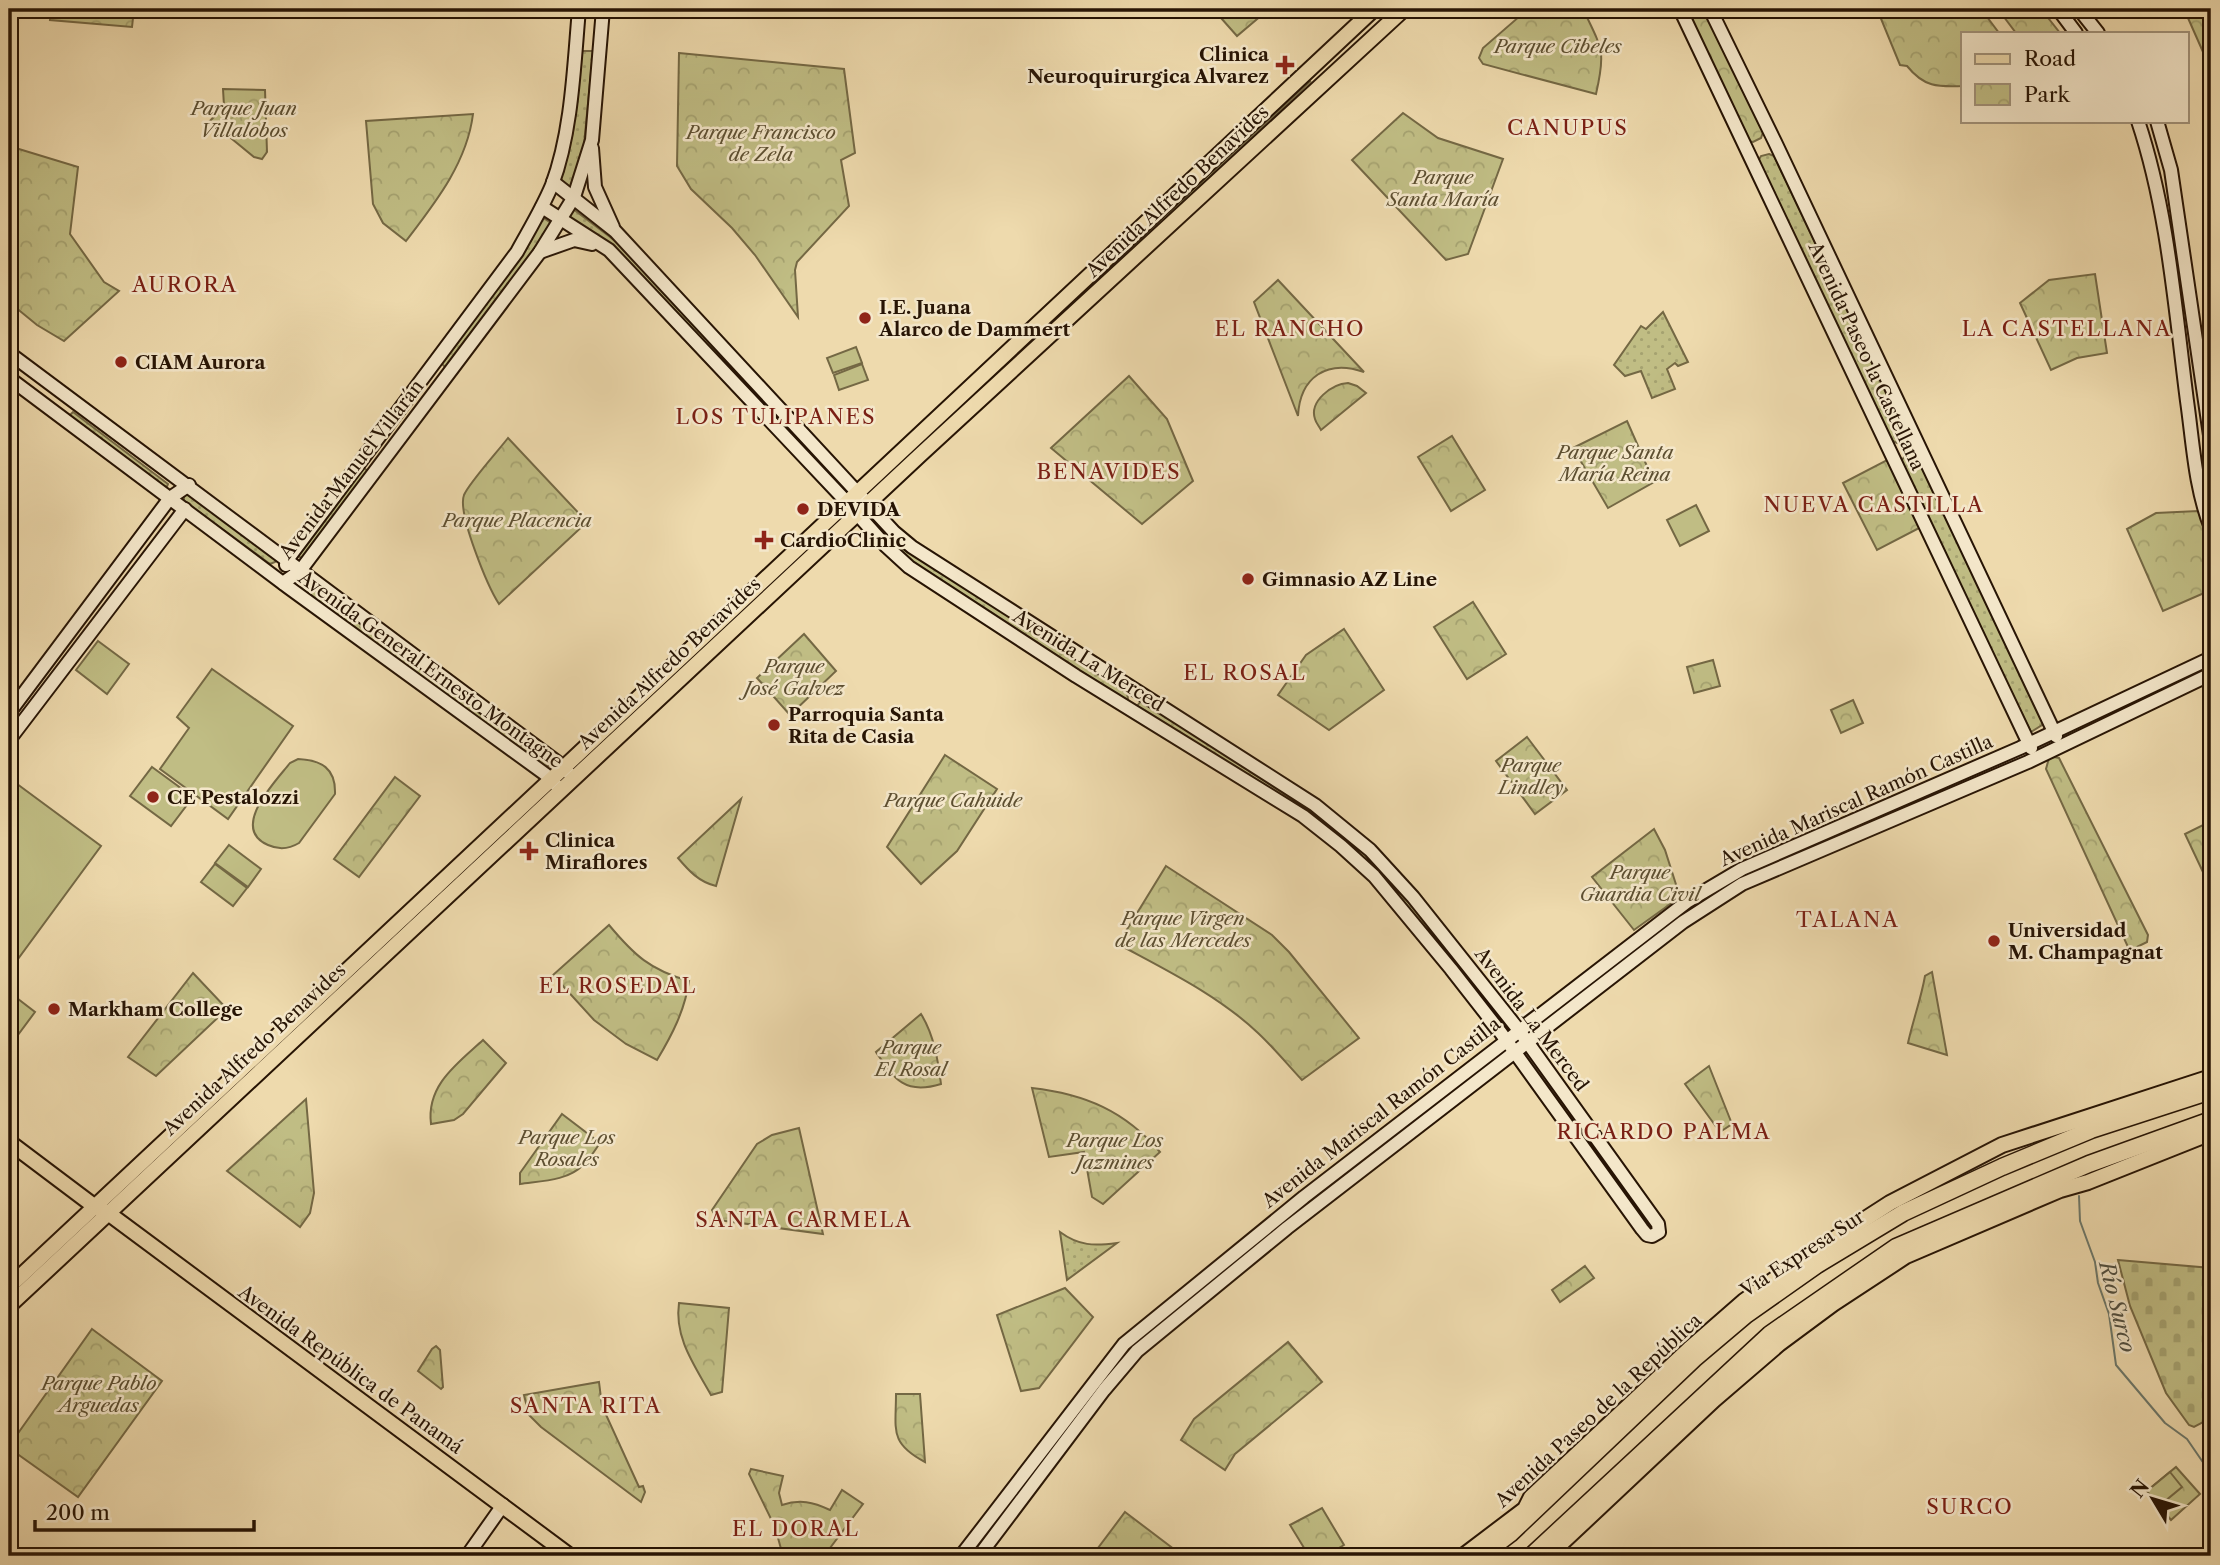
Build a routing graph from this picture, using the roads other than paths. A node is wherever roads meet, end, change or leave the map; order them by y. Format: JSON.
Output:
{"nodes":[{"id":1,"x":579,"y":9,"type":"edge"},
{"id":2,"x":603,"y":9,"type":"edge"},
{"id":3,"x":1374,"y":9,"type":"edge"},
{"id":4,"x":1384,"y":9,"type":"edge"},
{"id":5,"x":1394,"y":9,"type":"edge"},
{"id":6,"x":1404,"y":9,"type":"edge"},
{"id":7,"x":1680,"y":9,"type":"edge"},
{"id":8,"x":1710,"y":9,"type":"edge"},
{"id":9,"x":2058,"y":9,"type":"edge"},
{"id":10,"x":2079,"y":9,"type":"edge"},
{"id":11,"x":2076,"y":32,"type":"edge"},
{"id":12,"x":2097,"y":32,"type":"edge"},
{"id":13,"x":1359,"y":50,"type":"junction"},
{"id":14,"x":1324,"y":56,"type":"junction"},
{"id":15,"x":2138,"y":122,"type":"edge"},
{"id":16,"x":2157,"y":122,"type":"edge"},
{"id":17,"x":592,"y":140,"type":"junction"},
{"id":18,"x":553,"y":182,"type":"junction"},
{"id":19,"x":574,"y":197,"type":"junction"},
{"id":20,"x":542,"y":207,"type":"junction"},
{"id":21,"x":561,"y":217,"type":"junction"},
{"id":22,"x":615,"y":231,"type":"junction"},
{"id":23,"x":608,"y":250,"type":"junction"},
{"id":24,"x":540,"y":252,"type":"junction"},
{"id":25,"x":9,"y":353,"type":"edge"},
{"id":26,"x":729,"y":354,"type":"junction"},
{"id":27,"x":1008,"y":363,"type":"junction"},
{"id":28,"x":717,"y":365,"type":"junction"},
{"id":29,"x":9,"y":378,"type":"edge"},
{"id":30,"x":2211,"y":442,"type":"edge"},
{"id":31,"x":188,"y":485,"type":"junction"},
{"id":32,"x":864,"y":497,"type":"junction"},
{"id":33,"x":170,"y":498,"type":"junction"},
{"id":34,"x":852,"y":508,"type":"junction"},
{"id":35,"x":185,"y":509,"type":"junction"},
{"id":36,"x":2211,"y":528,"type":"edge"},
{"id":37,"x":287,"y":560,"type":"junction"},
{"id":38,"x":300,"y":571,"type":"junction"},
{"id":39,"x":283,"y":583,"type":"junction"},
{"id":40,"x":2211,"y":658,"type":"edge"},
{"id":41,"x":2211,"y":674,"type":"edge"},
{"id":42,"x":9,"y":713,"type":"edge"},
{"id":43,"x":2053,"y":731,"type":"junction"},
{"id":44,"x":9,"y":740,"type":"edge"},
{"id":45,"x":2029,"y":743,"type":"junction"},
{"id":46,"x":2060,"y":746,"type":"junction"},
{"id":47,"x":2036,"y":758,"type":"junction"},
{"id":48,"x":568,"y":773,"type":"junction"},
{"id":49,"x":556,"y":785,"type":"junction"},
{"id":50,"x":1693,"y":898,"type":"junction"},
{"id":51,"x":1701,"y":910,"type":"junction"},
{"id":52,"x":1518,"y":1030,"type":"junction"},
{"id":53,"x":1506,"y":1039,"type":"junction"},
{"id":54,"x":1528,"y":1042,"type":"junction"},
{"id":55,"x":1515,"y":1052,"type":"junction"},
{"id":56,"x":2211,"y":1077,"type":"edge"},
{"id":57,"x":2211,"y":1091,"type":"edge"},
{"id":58,"x":2211,"y":1120,"type":"edge"},
{"id":59,"x":1584,"y":1122,"type":"junction"},
{"id":60,"x":1391,"y":1129,"type":"junction"},
{"id":61,"x":1571,"y":1130,"type":"junction"},
{"id":62,"x":9,"y":1133,"type":"edge"},
{"id":63,"x":2211,"y":1133,"type":"edge"},
{"id":64,"x":1401,"y":1140,"type":"junction"},
{"id":65,"x":9,"y":1142,"type":"edge"},
{"id":66,"x":100,"y":1207,"type":"junction"},
{"id":67,"x":1637,"y":1223,"type":"junction"},
{"id":68,"x":1624,"y":1230,"type":"dead end"},
{"id":69,"x":1906,"y":1243,"type":"junction"},
{"id":70,"x":1932,"y":1245,"type":"junction"},
{"id":71,"x":1820,"y":1248,"type":"junction"},
{"id":72,"x":1801,"y":1276,"type":"junction"},
{"id":73,"x":9,"y":1287,"type":"edge"},
{"id":74,"x":9,"y":1306,"type":"edge"},
{"id":75,"x":503,"y":1505,"type":"junction"},
{"id":76,"x":467,"y":1556,"type":"edge"},
{"id":77,"x":570,"y":1556,"type":"edge"},
{"id":78,"x":961,"y":1556,"type":"edge"},
{"id":79,"x":979,"y":1556,"type":"edge"},
{"id":80,"x":1463,"y":1556,"type":"edge"},
{"id":81,"x":1481,"y":1556,"type":"edge"},
{"id":82,"x":1531,"y":1556,"type":"edge"},
{"id":83,"x":1548,"y":1556,"type":"edge"}],
"edges":[{"from":1,"to":18,"type":"main road","name":"Avenida Manuel Villarán"},
{"from":2,"to":17,"type":"main road","name":"Avenida Manuel Villarán"},
{"from":3,"to":14,"type":"main road","name":"Avenida Alfredo Benavides"},
{"from":4,"to":14,"type":"main road","name":"Avenida Alfredo Benavides"},
{"from":5,"to":13,"type":"main road","name":"Avenida Alfredo Benavides"},
{"from":6,"to":13,"type":"main road","name":"Avenida Alfredo Benavides"},
{"from":7,"to":45,"type":"main road","name":"Avenida Paseo la Castellana"},
{"from":8,"to":43,"type":"main road","name":"Avenida Paseo la Castellana"},
{"from":9,"to":11,"type":"main road"},
{"from":10,"to":12,"type":"main road"},
{"from":13,"to":27,"type":"main road","name":"Avenida Alfredo Benavides"},
{"from":14,"to":27,"type":"main road","name":"Avenida Alfredo Benavides"},
{"from":15,"to":36,"type":"main road"},
{"from":16,"to":30,"type":"main road"},
{"from":17,"to":19,"type":"main road","name":"Avenida Manuel Villarán"},
{"from":17,"to":22,"type":"main road"},
{"from":18,"to":19,"type":"main road"},
{"from":18,"to":20,"type":"main road","name":"Avenida Manuel Villarán"},
{"from":19,"to":21,"type":"main road","name":"Avenida Manuel Villarán"},
{"from":19,"to":22,"type":"main road"},
{"from":20,"to":21,"type":"main road","name":"Avenida La Merced"},
{"from":20,"to":37,"type":"main road","name":"Avenida Manuel Villarán"},
{"from":21,"to":23,"type":"main road","name":"Avenida La Merced"},
{"from":21,"to":24,"type":"main road","name":"Avenida Manuel Villarán"},
{"from":22,"to":26,"type":"main road","name":"Avenida La Merced"},
{"from":23,"to":24,"type":"main road"},
{"from":23,"to":28,"type":"main road","name":"Avenida La Merced"},
{"from":24,"to":38,"type":"main road","name":"Avenida Manuel Villarán"},
{"from":25,"to":31,"type":"main road","name":"Avenida General Ernesto Montagne"},
{"from":26,"to":28,"type":"main road"},
{"from":26,"to":32,"type":"main road","name":"Avenida La Merced"},
{"from":27,"to":32,"type":"main road","name":"Avenida Alfredo Benavides"},
{"from":28,"to":34,"type":"main road","name":"Avenida La Merced"},
{"from":29,"to":33,"type":"main road","name":"Avenida General Ernesto Montagne"},
{"from":31,"to":33,"type":"main road"},
{"from":31,"to":37,"type":"main road","name":"Avenida General Ernesto Montagne"},
{"from":32,"to":34,"type":"main road","name":"Avenida Alfredo Benavides"},
{"from":32,"to":52,"type":"main road","name":"Avenida La Merced"},
{"from":33,"to":35,"type":"main road","name":"Avenida General Ernesto Montagne"},
{"from":33,"to":42,"type":"main road"},
{"from":34,"to":48,"type":"main road","name":"Avenida Alfredo Benavides"},
{"from":34,"to":53,"type":"main road","name":"Avenida La Merced"},
{"from":35,"to":39,"type":"main road","name":"Avenida General Ernesto Montagne"},
{"from":35,"to":44,"type":"main road"},
{"from":37,"to":38,"type":"main road","name":"Avenida General Ernesto Montagne"},
{"from":37,"to":39,"type":"main road","name":"Avenida Manuel Villarán"},
{"from":38,"to":39,"type":"main road","name":"Avenida Manuel Villarán"},
{"from":38,"to":48,"type":"main road","name":"Avenida General Ernesto Montagne"},
{"from":39,"to":49,"type":"main road","name":"Avenida General Ernesto Montagne"},
{"from":40,"to":43,"type":"main road","name":"Avenida Mariscal Ramón Castilla"},
{"from":41,"to":46,"type":"main road","name":"Avenida Mariscal Ramón Castilla"},
{"from":43,"to":45,"type":"main road","name":"Avenida Mariscal Ramón Castilla"},
{"from":43,"to":46,"type":"main road","name":"Avenida Paseo la Castellana"},
{"from":45,"to":47,"type":"main road","name":"Avenida Paseo la Castellana"},
{"from":45,"to":50,"type":"main road","name":"Avenida Mariscal Ramón Castilla"},
{"from":46,"to":47,"type":"main road","name":"Avenida Mariscal Ramón Castilla"},
{"from":47,"to":51,"type":"main road","name":"Avenida Mariscal Ramón Castilla"},
{"from":48,"to":49,"type":"main road","name":"Avenida Alfredo Benavides"},
{"from":49,"to":66,"type":"main road","name":"Avenida Alfredo Benavides"},
{"from":50,"to":51,"type":"main road"},
{"from":50,"to":52,"type":"main road","name":"Avenida Mariscal Ramón Castilla"},
{"from":51,"to":54,"type":"main road","name":"Avenida Mariscal Ramón Castilla"},
{"from":52,"to":53,"type":"main road","name":"Avenida Mariscal Ramón Castilla"},
{"from":52,"to":54,"type":"main road","name":"Avenida La Merced"},
{"from":53,"to":55,"type":"main road","name":"Avenida La Merced"},
{"from":53,"to":60,"type":"main road","name":"Avenida Mariscal Ramón Castilla"},
{"from":54,"to":55,"type":"main road","name":"Avenida Mariscal Ramón Castilla"},
{"from":54,"to":59,"type":"main road","name":"Avenida La Merced"},
{"from":55,"to":61,"type":"main road","name":"Avenida La Merced"},
{"from":55,"to":64,"type":"main road","name":"Avenida Mariscal Ramón Castilla"},
{"from":56,"to":71,"type":"main road","name":"Avenida Paseo de la República"},
{"from":57,"to":72,"type":"highway","name":"Via Expresa Sur"},
{"from":58,"to":69,"type":"highway"},
{"from":59,"to":61,"type":"main road"},
{"from":59,"to":67,"type":"main road","name":"Avenida La Merced"},
{"from":60,"to":64,"type":"main road"},
{"from":60,"to":78,"type":"main road","name":"Avenida Mariscal Ramón Castilla"},
{"from":61,"to":67,"type":"main road","name":"Avenida La Merced"},
{"from":62,"to":66,"type":"main road","name":"Avenida República de Panamá"},
{"from":63,"to":70,"type":"main road"},
{"from":64,"to":79,"type":"main road","name":"Avenida Mariscal Ramón Castilla"},
{"from":65,"to":66,"type":"main road","name":"Avenida República de Panamá"},
{"from":66,"to":73,"type":"main road","name":"Avenida Alfredo Benavides"},
{"from":66,"to":74,"type":"main road","name":"Avenida Alfredo Benavides"},
{"from":66,"to":75,"type":"main road","name":"Avenida República de Panamá"},
{"from":67,"to":68,"type":"main road"},
{"from":69,"to":70,"type":"highway"},
{"from":69,"to":82,"type":"highway"},
{"from":70,"to":83,"type":"main road"},
{"from":71,"to":72,"type":"highway"},
{"from":71,"to":80,"type":"main road","name":"Avenida Paseo de la República"},
{"from":72,"to":81,"type":"highway","name":"Via Expresa Sur"},
{"from":75,"to":76,"type":"main road"},
{"from":75,"to":77,"type":"main road","name":"Avenida República de Panamá"}]}
